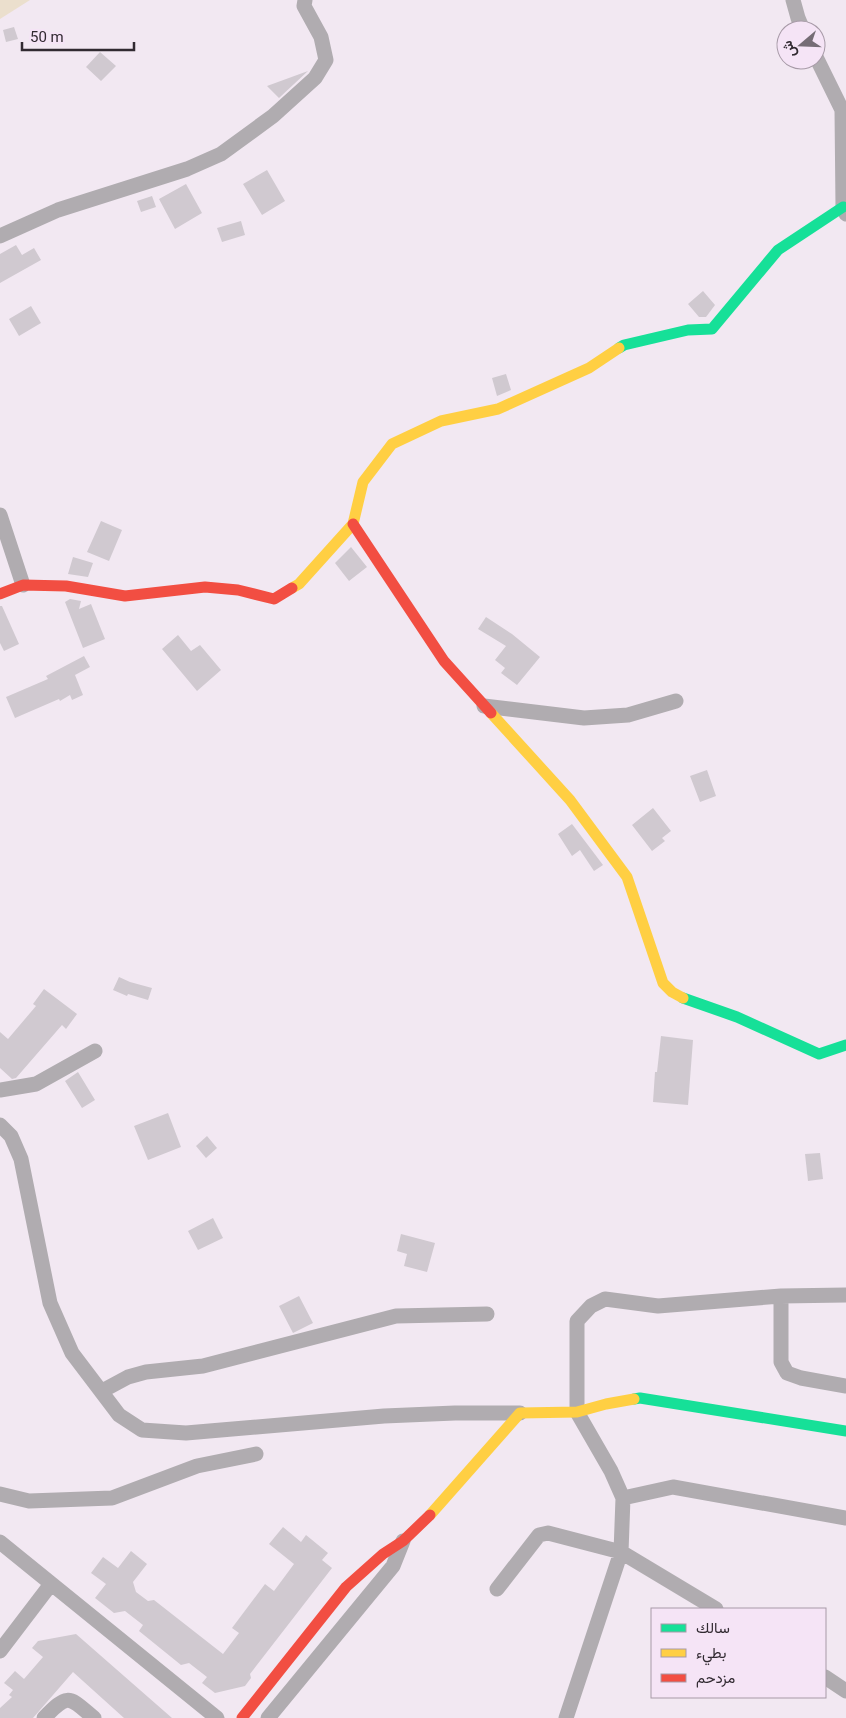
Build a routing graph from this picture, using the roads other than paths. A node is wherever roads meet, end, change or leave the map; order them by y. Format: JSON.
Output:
{"nodes":[{"id":1,"x":305,"y":0,"type":"edge"},
{"id":2,"x":793,"y":0,"type":"edge"},
{"id":3,"x":799,"y":20,"type":"edge"},
{"id":4,"x":822,"y":70,"type":"edge"},
{"id":5,"x":845,"y":210,"type":"edge"},
{"id":6,"x":0,"y":236,"type":"edge"},
{"id":7,"x":0,"y":515,"type":"edge"},
{"id":8,"x":353,"y":524,"type":"junction"},
{"id":9,"x":23,"y":584,"type":"junction"},
{"id":10,"x":0,"y":594,"type":"edge"},
{"id":11,"x":676,"y":701,"type":"dead end"},
{"id":12,"x":484,"y":706,"type":"junction"},
{"id":13,"x":846,"y":1045,"type":"edge"},
{"id":14,"x":95,"y":1051,"type":"dead end"},
{"id":15,"x":0,"y":1090,"type":"edge"},
{"id":16,"x":0,"y":1125,"type":"edge"},
{"id":17,"x":846,"y":1295,"type":"edge"},
{"id":18,"x":781,"y":1296,"type":"junction"},
{"id":19,"x":487,"y":1314,"type":"dead end"},
{"id":20,"x":846,"y":1386,"type":"edge"},
{"id":21,"x":102,"y":1390,"type":"junction"},
{"id":22,"x":577,"y":1412,"type":"junction"},
{"id":23,"x":520,"y":1414,"type":"junction"},
{"id":24,"x":846,"y":1431,"type":"edge"},
{"id":25,"x":256,"y":1454,"type":"dead end"},
{"id":26,"x":0,"y":1494,"type":"edge"},
{"id":27,"x":623,"y":1498,"type":"junction"},
{"id":28,"x":846,"y":1518,"type":"edge"},
{"id":29,"x":404,"y":1541,"type":"junction"},
{"id":30,"x":0,"y":1542,"type":"edge"},
{"id":31,"x":621,"y":1552,"type":"junction"},
{"id":32,"x":51,"y":1584,"type":"junction"},
{"id":33,"x":497,"y":1589,"type":"dead end"},
{"id":34,"x":714,"y":1608,"type":"edge"},
{"id":35,"x":0,"y":1651,"type":"edge"},
{"id":36,"x":826,"y":1678,"type":"edge"},
{"id":37,"x":846,"y":1691,"type":"edge"},
{"id":38,"x":44,"y":1718,"type":"edge"},
{"id":39,"x":94,"y":1718,"type":"edge"},
{"id":40,"x":217,"y":1718,"type":"edge"},
{"id":41,"x":242,"y":1718,"type":"edge"},
{"id":42,"x":268,"y":1718,"type":"edge"},
{"id":43,"x":566,"y":1718,"type":"edge"}],
"edges":[{"from":1,"to":6,"type":"street"},
{"from":2,"to":3,"type":"street"},
{"from":4,"to":5,"type":"street"},
{"from":5,"to":8,"type":"street"},
{"from":7,"to":9,"type":"street"},
{"from":8,"to":9,"type":"street"},
{"from":8,"to":12,"type":"street"},
{"from":9,"to":10,"type":"street"},
{"from":11,"to":12,"type":"street"},
{"from":12,"to":13,"type":"street"},
{"from":14,"to":15,"type":"street"},
{"from":16,"to":21,"type":"street"},
{"from":17,"to":18,"type":"street"},
{"from":18,"to":20,"type":"street"},
{"from":18,"to":22,"type":"street"},
{"from":19,"to":21,"type":"street"},
{"from":21,"to":23,"type":"street"},
{"from":22,"to":23,"type":"street"},
{"from":22,"to":24,"type":"street"},
{"from":22,"to":27,"type":"street"},
{"from":23,"to":29,"type":"street"},
{"from":25,"to":26,"type":"street"},
{"from":27,"to":28,"type":"street"},
{"from":27,"to":31,"type":"street"},
{"from":29,"to":41,"type":"street"},
{"from":29,"to":42,"type":"street"},
{"from":30,"to":32,"type":"street"},
{"from":31,"to":33,"type":"street"},
{"from":31,"to":34,"type":"street"},
{"from":31,"to":43,"type":"street"},
{"from":32,"to":35,"type":"street"},
{"from":32,"to":40,"type":"street"},
{"from":36,"to":37,"type":"street"},
{"from":38,"to":39,"type":"street"}]}
